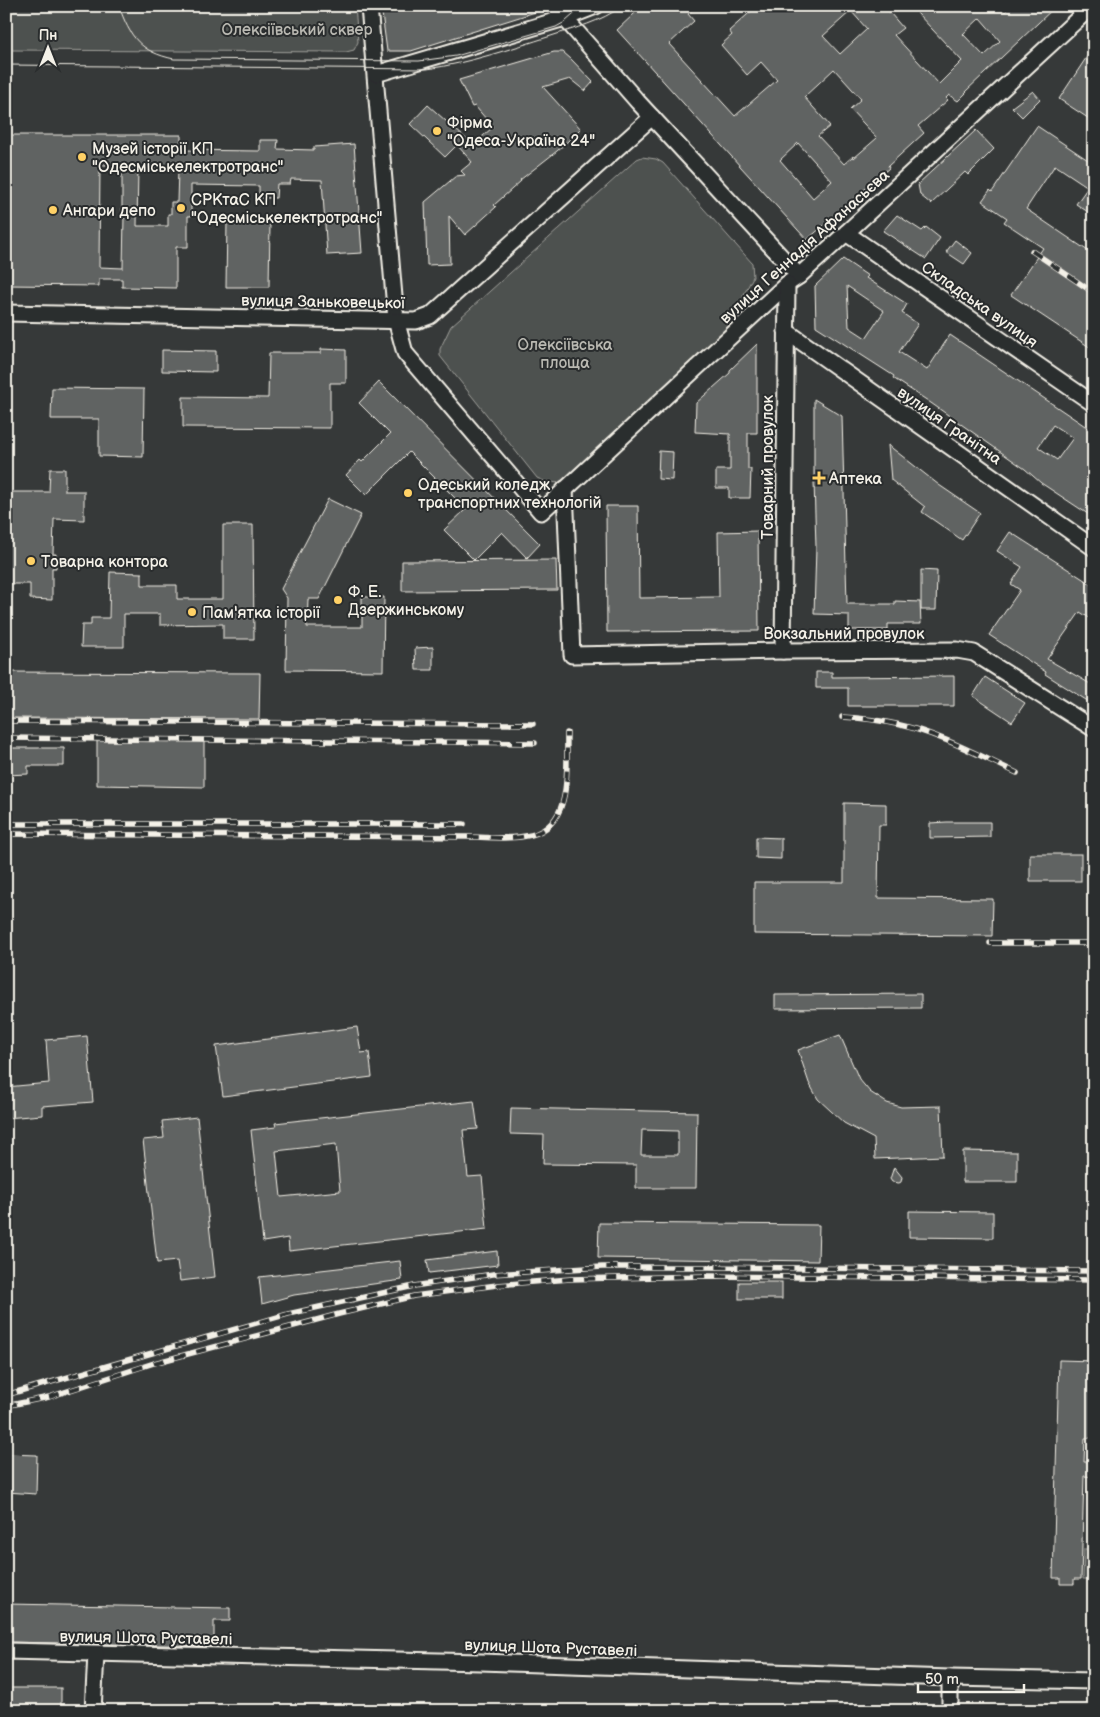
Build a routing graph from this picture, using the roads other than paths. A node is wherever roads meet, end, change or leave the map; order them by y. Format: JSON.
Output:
{"nodes":[{"id":1,"x":369,"y":6,"type":"edge"},
{"id":2,"x":554,"y":6,"type":"edge"},
{"id":3,"x":596,"y":6,"type":"edge"},
{"id":4,"x":1092,"y":6,"type":"edge"},
{"id":5,"x":565,"y":18,"type":"junction"},
{"id":6,"x":376,"y":74,"type":"junction"},
{"id":7,"x":652,"y":117,"type":"junction"},
{"id":8,"x":846,"y":233,"type":"junction"},
{"id":9,"x":793,"y":280,"type":"junction"},
{"id":10,"x":6,"y":313,"type":"edge"},
{"id":11,"x":396,"y":320,"type":"junction"},
{"id":12,"x":786,"y":331,"type":"junction"},
{"id":13,"x":1094,"y":404,"type":"edge"},
{"id":14,"x":565,"y":489,"type":"junction"},
{"id":15,"x":1094,"y":548,"type":"edge"},
{"id":16,"x":783,"y":651,"type":"junction"},
{"id":17,"x":1094,"y":729,"type":"edge"},
{"id":18,"x":6,"y":1651,"type":"edge"},
{"id":19,"x":96,"y":1654,"type":"junction"},
{"id":20,"x":950,"y":1678,"type":"junction"},
{"id":21,"x":1094,"y":1681,"type":"edge"},
{"id":22,"x":93,"y":1711,"type":"edge"},
{"id":23,"x":950,"y":1711,"type":"edge"}],
"edges":[{"from":1,"to":6,"type":"street"},
{"from":2,"to":5,"type":"street"},
{"from":3,"to":5,"type":"street"},
{"from":4,"to":8,"type":"street","name":"вулиця Геннадія Афанасьєва"},
{"from":5,"to":6,"type":"street"},
{"from":5,"to":7,"type":"street"},
{"from":6,"to":11,"type":"street"},
{"from":7,"to":9,"type":"street"},
{"from":7,"to":11,"type":"street","name":"вулиця Заньковецької"},
{"from":8,"to":9,"type":"street","name":"вулиця Геннадія Афанасьєва"},
{"from":8,"to":13,"type":"street","name":"Складська вулиця"},
{"from":9,"to":12,"type":"street","name":"Товарний провулок"},
{"from":9,"to":14,"type":"street","name":"вулиця Геннадія Афанасьєва"},
{"from":10,"to":11,"type":"street","name":"вулиця Заньковецької"},
{"from":11,"to":14,"type":"street","name":"вулиця Геннадія Афанасьєва"},
{"from":12,"to":15,"type":"street","name":"вулиця Гранітна"},
{"from":12,"to":16,"type":"street","name":"Товарний провулок"},
{"from":14,"to":16,"type":"street","name":"Вокзальний провулок"},
{"from":16,"to":17,"type":"street","name":"Вокзальний провулок"},
{"from":18,"to":19,"type":"street","name":"вулиця Шота Руставелі"},
{"from":19,"to":20,"type":"street","name":"вулиця Шота Руставелі"},
{"from":19,"to":22,"type":"street"},
{"from":20,"to":21,"type":"street","name":"вулиця Шота Руставелі"},
{"from":20,"to":23,"type":"street"}]}
